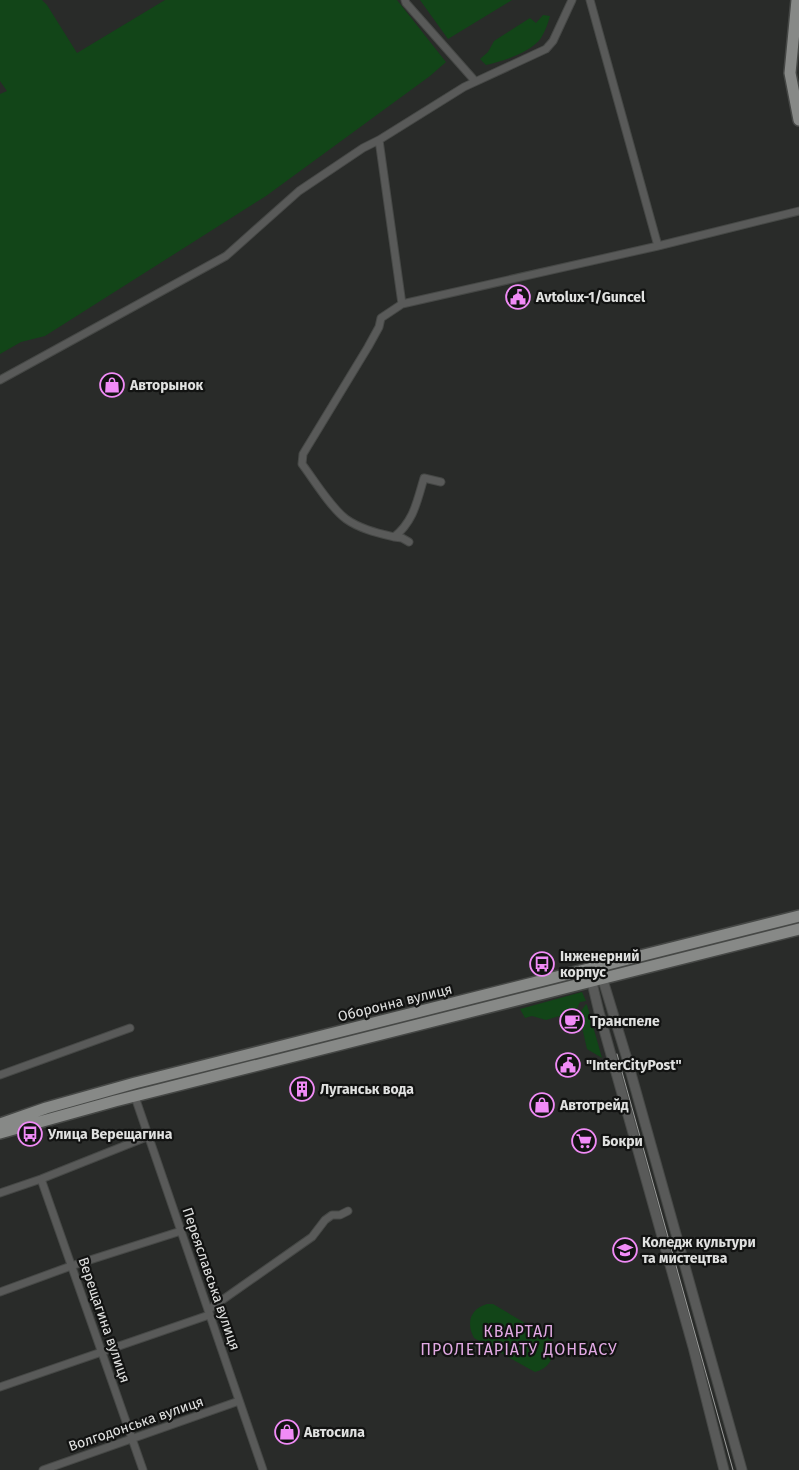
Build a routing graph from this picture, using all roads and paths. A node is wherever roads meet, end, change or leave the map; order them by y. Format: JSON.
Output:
{"nodes":[{"id":1,"x":405,"y":0,"type":"edge"},
{"id":2,"x":572,"y":0,"type":"edge"},
{"id":3,"x":590,"y":0,"type":"edge"},
{"id":4,"x":796,"y":0,"type":"edge"},
{"id":5,"x":475,"y":81,"type":"junction"},
{"id":6,"x":799,"y":120,"type":"edge"},
{"id":7,"x":379,"y":140,"type":"junction"},
{"id":8,"x":799,"y":211,"type":"edge"},
{"id":9,"x":658,"y":246,"type":"junction"},
{"id":10,"x":402,"y":304,"type":"junction"},
{"id":11,"x":0,"y":380,"type":"edge"},
{"id":12,"x":441,"y":482,"type":"dead end"},
{"id":13,"x":394,"y":537,"type":"junction"},
{"id":14,"x":409,"y":542,"type":"dead end"},
{"id":15,"x":799,"y":916,"type":"edge"},
{"id":16,"x":799,"y":929,"type":"edge"},
{"id":17,"x":595,"y":974,"type":"junction"},
{"id":18,"x":130,"y":1028,"type":"dead end"},
{"id":19,"x":627,"y":1059,"type":"junction"},
{"id":20,"x":613,"y":1063,"type":"junction"},
{"id":21,"x":0,"y":1076,"type":"edge"},
{"id":22,"x":135,"y":1097,"type":"junction"},
{"id":23,"x":0,"y":1124,"type":"edge"},
{"id":24,"x":0,"y":1133,"type":"edge"},
{"id":25,"x":149,"y":1136,"type":"junction"},
{"id":26,"x":41,"y":1179,"type":"junction"},
{"id":27,"x":0,"y":1193,"type":"edge"},
{"id":28,"x":348,"y":1211,"type":"dead end"},
{"id":29,"x":181,"y":1231,"type":"junction"},
{"id":30,"x":72,"y":1266,"type":"junction"},
{"id":31,"x":0,"y":1292,"type":"edge"},
{"id":32,"x":208,"y":1312,"type":"junction"},
{"id":33,"x":102,"y":1352,"type":"junction"},
{"id":34,"x":0,"y":1387,"type":"edge"},
{"id":35,"x":238,"y":1401,"type":"junction"},
{"id":36,"x":132,"y":1438,"type":"junction"},
{"id":37,"x":43,"y":1470,"type":"edge"},
{"id":38,"x":143,"y":1470,"type":"edge"},
{"id":39,"x":263,"y":1470,"type":"edge"},
{"id":40,"x":724,"y":1470,"type":"edge"},
{"id":41,"x":742,"y":1470,"type":"edge"}],
"edges":[{"from":1,"to":5,"type":"street"},
{"from":2,"to":5,"type":"street"},
{"from":3,"to":9,"type":"street"},
{"from":4,"to":6,"type":"main road"},
{"from":5,"to":7,"type":"street"},
{"from":7,"to":10,"type":"street"},
{"from":7,"to":11,"type":"street"},
{"from":8,"to":9,"type":"street"},
{"from":9,"to":10,"type":"street"},
{"from":10,"to":13,"type":"street"},
{"from":12,"to":13,"type":"street"},
{"from":13,"to":14,"type":"street"},
{"from":15,"to":17,"type":"main road","name":"Оборонна вулиця"},
{"from":16,"to":17,"type":"main road","name":"Оборонна вулиця"},
{"from":17,"to":19,"type":"street"},
{"from":17,"to":20,"type":"street"},
{"from":17,"to":22,"type":"main road","name":"Оборонна вулиця"},
{"from":17,"to":23,"type":"main road","name":"Оборонна вулиця"},
{"from":18,"to":21,"type":"street"},
{"from":19,"to":20,"type":"street"},
{"from":19,"to":41,"type":"street"},
{"from":20,"to":40,"type":"street"},
{"from":22,"to":24,"type":"main road","name":"Оборонна вулиця"},
{"from":22,"to":25,"type":"street","name":"Переяславська вулиця"},
{"from":25,"to":26,"type":"street"},
{"from":25,"to":29,"type":"street","name":"Переяславська вулиця"},
{"from":26,"to":27,"type":"street"},
{"from":26,"to":30,"type":"street","name":"Верещагина вулиця"},
{"from":28,"to":32,"type":"street"},
{"from":29,"to":30,"type":"street"},
{"from":29,"to":32,"type":"street","name":"Переяславська вулиця"},
{"from":30,"to":31,"type":"street"},
{"from":30,"to":33,"type":"street","name":"Верещагина вулиця"},
{"from":32,"to":33,"type":"street"},
{"from":32,"to":35,"type":"street","name":"Переяславська вулиця"},
{"from":33,"to":34,"type":"street"},
{"from":33,"to":36,"type":"street","name":"Верещагина вулиця"},
{"from":35,"to":36,"type":"street","name":"Волгодонська вулиця"},
{"from":35,"to":39,"type":"street","name":"Переяславська вулиця"},
{"from":36,"to":37,"type":"street","name":"Волгодонська вулиця"},
{"from":36,"to":38,"type":"street","name":"Верещагина вулиця"}]}
